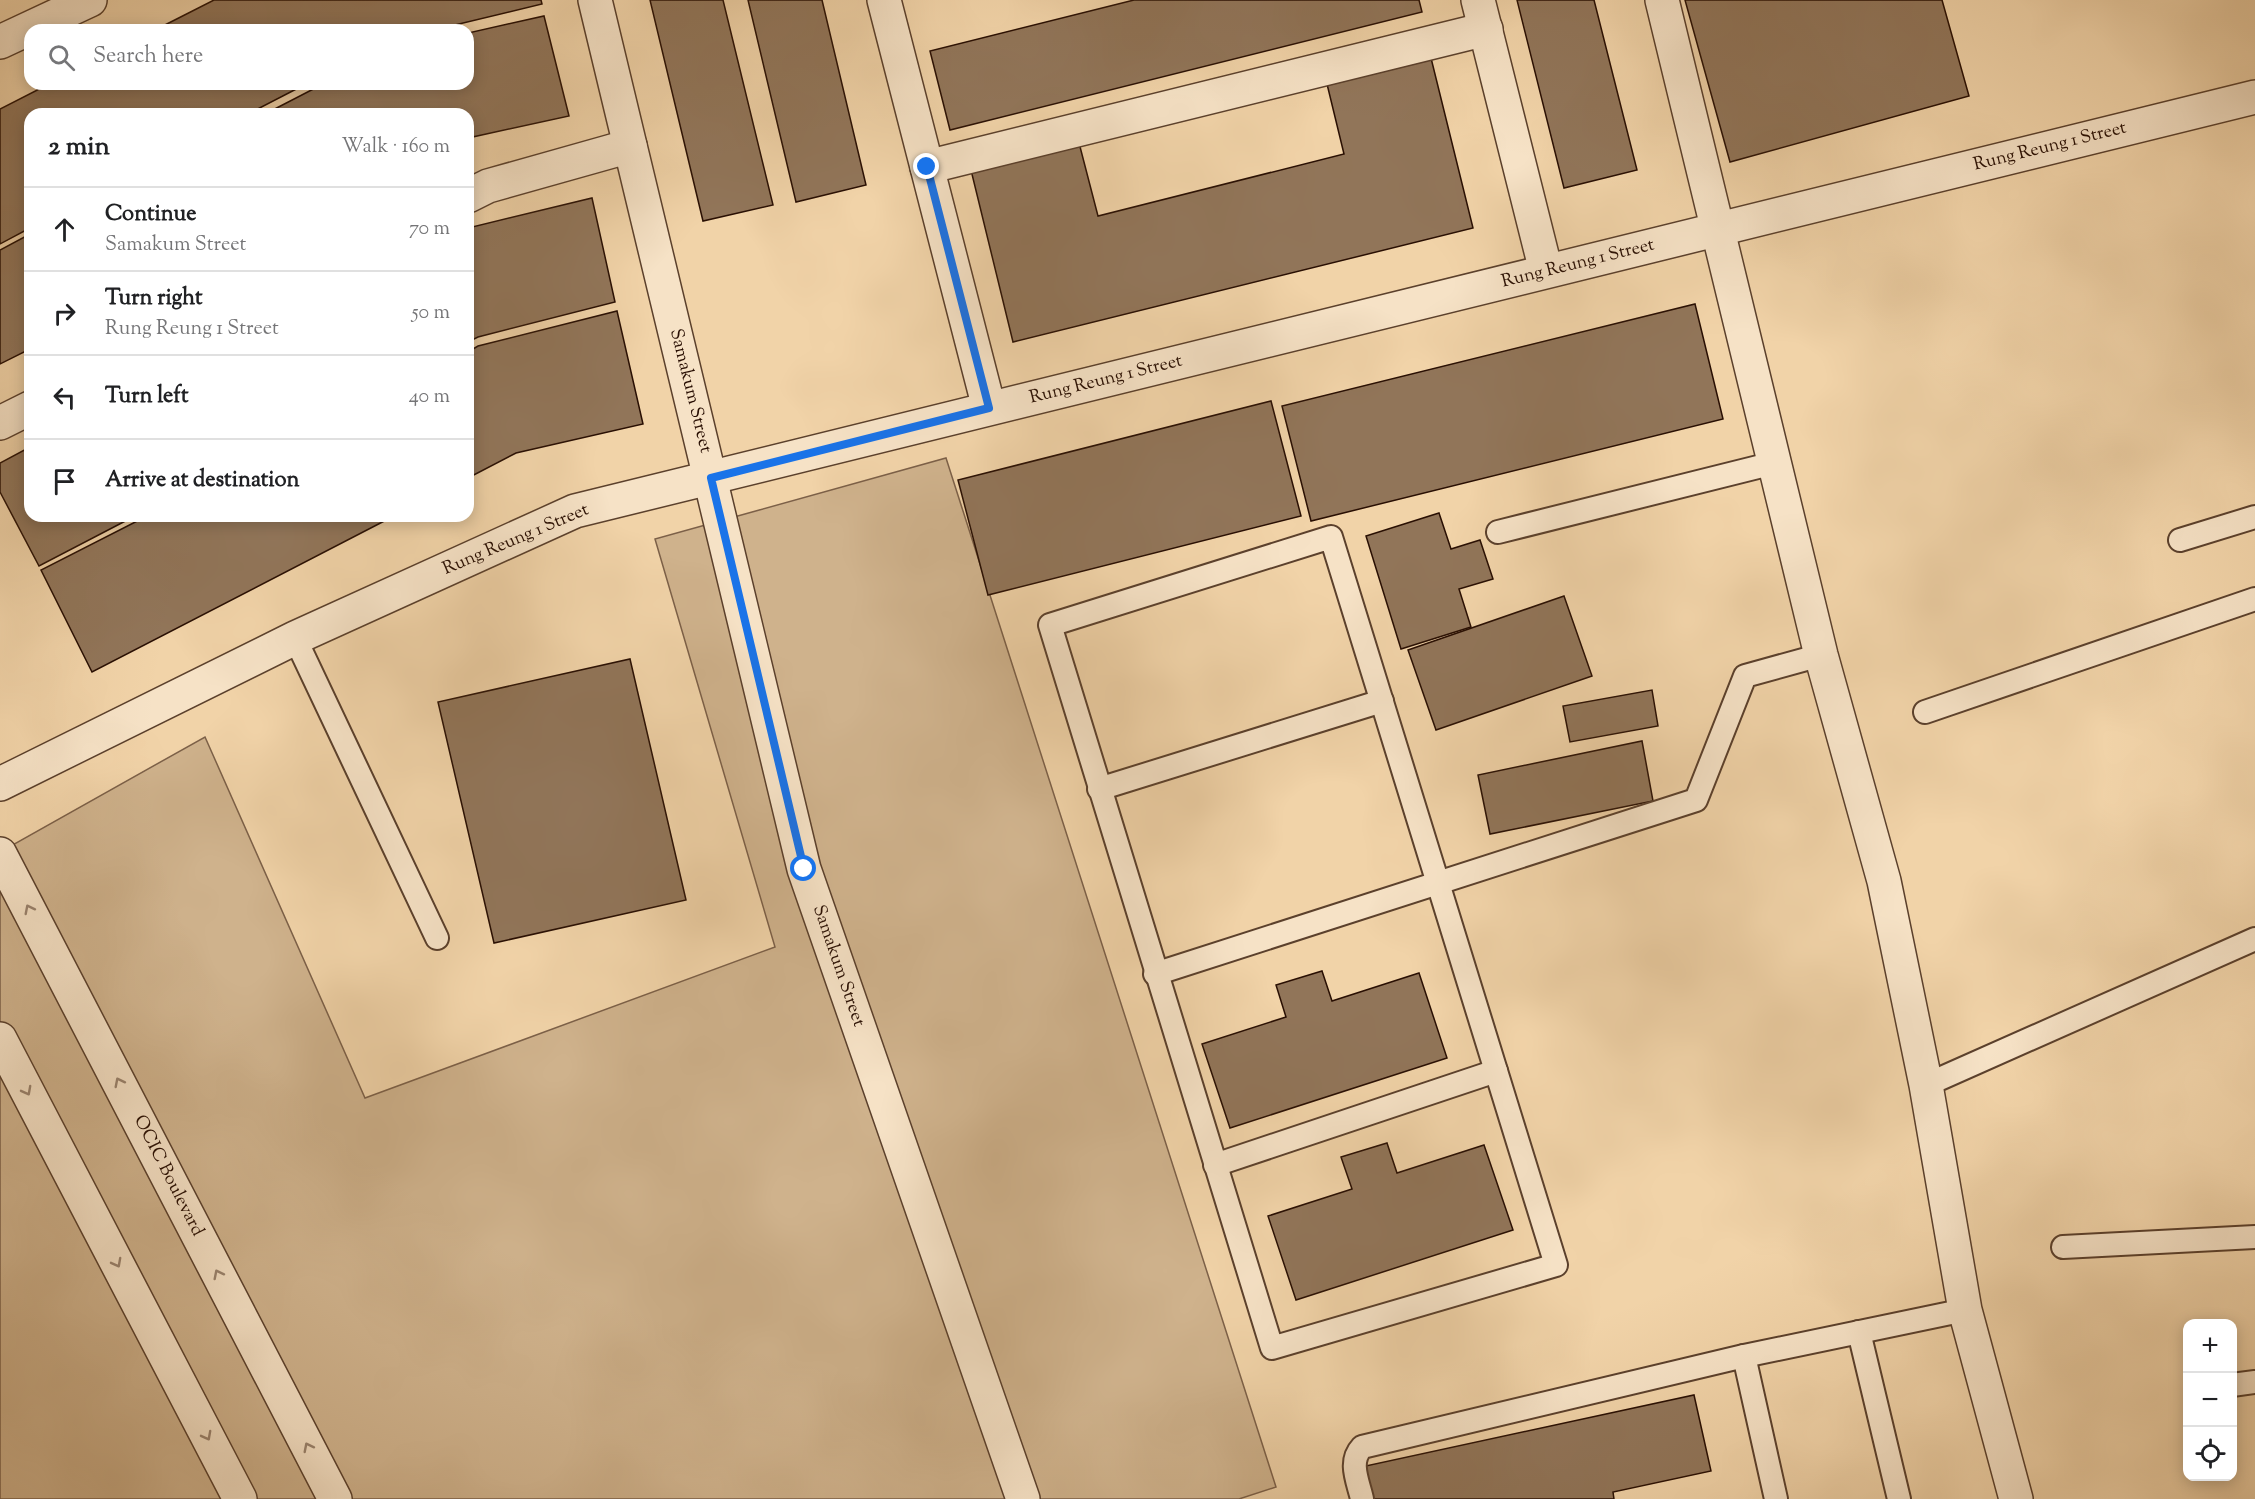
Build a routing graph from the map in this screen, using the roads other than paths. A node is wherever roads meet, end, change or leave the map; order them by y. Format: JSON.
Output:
{"nodes":[{"id":1,"x":90,"y":0,"type":"edge"},
{"id":2,"x":595,"y":0,"type":"edge"},
{"id":3,"x":1662,"y":0,"type":"edge"},
{"id":4,"x":893,"y":2,"type":"edge"},
{"id":5,"x":1482,"y":14,"type":"edge"},
{"id":6,"x":39,"y":24,"type":"edge"},
{"id":7,"x":24,"y":31,"type":"edge"},
{"id":8,"x":0,"y":42,"type":"edge"},
{"id":9,"x":2255,"y":97,"type":"edge"},
{"id":10,"x":630,"y":146,"type":"junction"},
{"id":11,"x":927,"y":167,"type":"junction"},
{"id":12,"x":474,"y":193,"type":"edge"},
{"id":13,"x":1719,"y":229,"type":"junction"},
{"id":14,"x":1546,"y":271,"type":"junction"},
{"id":15,"x":989,"y":408,"type":"junction"},
{"id":16,"x":24,"y":411,"type":"edge"},
{"id":17,"x":0,"y":423,"type":"edge"},
{"id":18,"x":1774,"y":463,"type":"junction"},
{"id":19,"x":711,"y":478,"type":"junction"},
{"id":20,"x":2255,"y":518,"type":"edge"},
{"id":21,"x":1498,"y":532,"type":"dead end"},
{"id":22,"x":2180,"y":540,"type":"dead end"},
{"id":23,"x":2255,"y":599,"type":"edge"},
{"id":24,"x":295,"y":638,"type":"junction"},
{"id":25,"x":1821,"y":655,"type":"junction"},
{"id":26,"x":1382,"y":701,"type":"junction"},
{"id":27,"x":1925,"y":712,"type":"dead end"},
{"id":28,"x":0,"y":784,"type":"edge"},
{"id":29,"x":1099,"y":789,"type":"junction"},
{"id":30,"x":0,"y":854,"type":"edge"},
{"id":31,"x":1438,"y":884,"type":"junction"},
{"id":32,"x":436,"y":938,"type":"dead end"},
{"id":33,"x":2255,"y":939,"type":"edge"},
{"id":34,"x":1155,"y":974,"type":"junction"},
{"id":35,"x":0,"y":1039,"type":"edge"},
{"id":36,"x":1496,"y":1071,"type":"junction"},
{"id":37,"x":1926,"y":1085,"type":"junction"},
{"id":38,"x":1215,"y":1165,"type":"junction"},
{"id":39,"x":2255,"y":1237,"type":"edge"},
{"id":40,"x":2063,"y":1247,"type":"dead end"},
{"id":41,"x":1965,"y":1310,"type":"junction"},
{"id":42,"x":1859,"y":1332,"type":"junction"},
{"id":43,"x":1743,"y":1356,"type":"junction"},
{"id":44,"x":2255,"y":1382,"type":"edge"},
{"id":45,"x":2237,"y":1384,"type":"edge"},
{"id":46,"x":240,"y":1499,"type":"edge"},
{"id":47,"x":335,"y":1499,"type":"edge"},
{"id":48,"x":1023,"y":1499,"type":"edge"},
{"id":49,"x":1362,"y":1499,"type":"edge"},
{"id":50,"x":1776,"y":1499,"type":"edge"},
{"id":51,"x":1899,"y":1499,"type":"edge"},
{"id":52,"x":2016,"y":1499,"type":"edge"}],
"edges":[{"from":1,"to":6,"type":"street"},
{"from":2,"to":10,"type":"street","name":"Samakum Street"},
{"from":3,"to":13,"type":"street"},
{"from":4,"to":11,"type":"street"},
{"from":5,"to":11,"type":"street"},
{"from":5,"to":14,"type":"street"},
{"from":7,"to":8,"type":"street"},
{"from":9,"to":13,"type":"street","name":"Rung Reung 1 Street"},
{"from":10,"to":12,"type":"street"},
{"from":10,"to":19,"type":"street","name":"Samakum Street"},
{"from":11,"to":15,"type":"street"},
{"from":13,"to":14,"type":"street","name":"Rung Reung 1 Street"},
{"from":13,"to":18,"type":"street"},
{"from":14,"to":15,"type":"street","name":"Rung Reung 1 Street"},
{"from":15,"to":19,"type":"street","name":"Rung Reung 1 Street"},
{"from":16,"to":17,"type":"street"},
{"from":18,"to":21,"type":"lane"},
{"from":18,"to":25,"type":"street"},
{"from":19,"to":24,"type":"street","name":"Rung Reung 1 Street"},
{"from":19,"to":48,"type":"street","name":"Samakum Street"},
{"from":20,"to":22,"type":"lane"},
{"from":23,"to":27,"type":"lane"},
{"from":24,"to":28,"type":"street","name":"Rung Reung 1 Street"},
{"from":24,"to":32,"type":"lane"},
{"from":25,"to":31,"type":"lane"},
{"from":25,"to":37,"type":"street"},
{"from":26,"to":29,"type":"lane"},
{"from":26,"to":29,"type":"lane"},
{"from":26,"to":31,"type":"lane"},
{"from":29,"to":34,"type":"lane"},
{"from":47,"to":30,"type":"street","name":"OCIC Boulevard","one_way":true},
{"from":31,"to":34,"type":"lane"},
{"from":31,"to":36,"type":"lane"},
{"from":33,"to":37,"type":"lane"},
{"from":34,"to":38,"type":"lane"},
{"from":35,"to":46,"type":"street","one_way":true},
{"from":36,"to":38,"type":"lane"},
{"from":36,"to":38,"type":"lane"},
{"from":37,"to":41,"type":"street"},
{"from":39,"to":40,"type":"lane"},
{"from":41,"to":42,"type":"lane"},
{"from":41,"to":52,"type":"street"},
{"from":42,"to":43,"type":"lane"},
{"from":42,"to":51,"type":"lane"},
{"from":43,"to":49,"type":"lane"},
{"from":43,"to":50,"type":"lane"},
{"from":44,"to":45,"type":"lane"}]}
